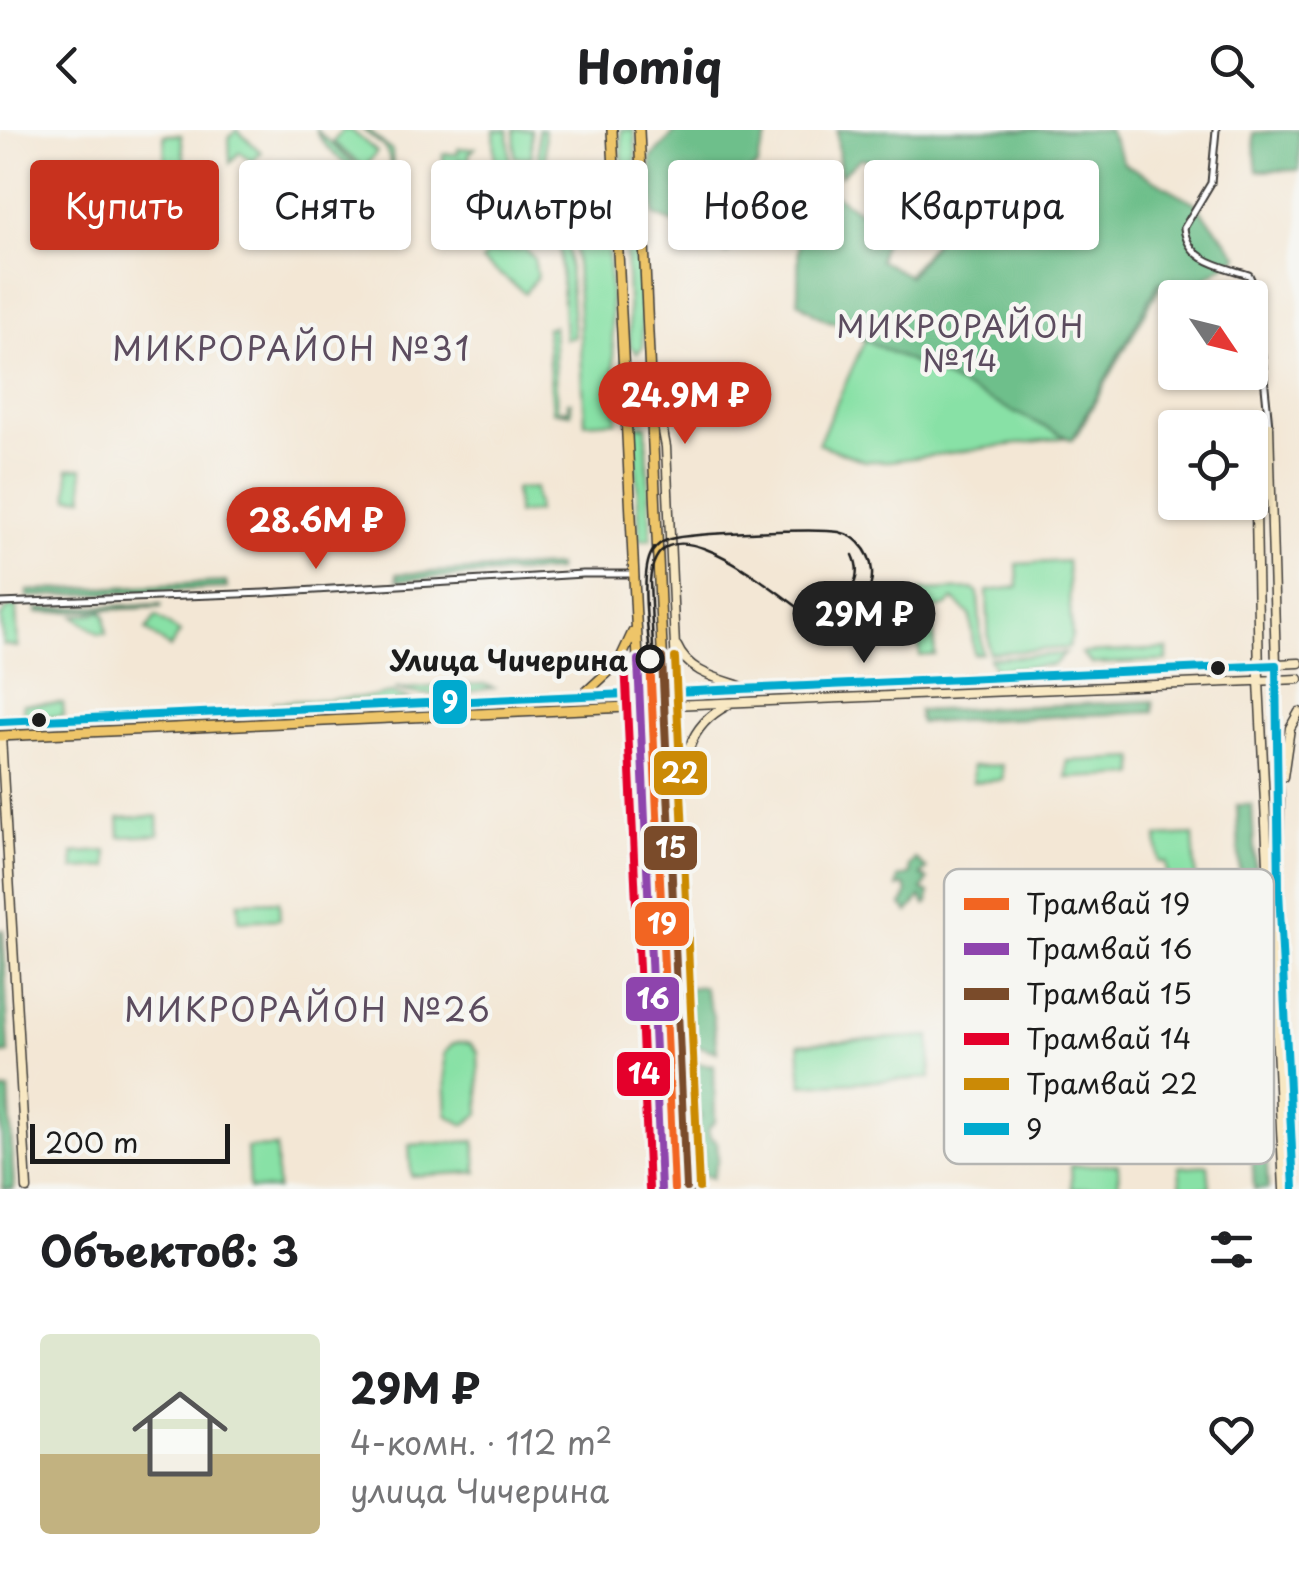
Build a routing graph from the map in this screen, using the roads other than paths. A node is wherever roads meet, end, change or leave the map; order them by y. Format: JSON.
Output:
{"nodes":[{"id":1,"x":612,"y":130,"type":"edge"},
{"id":2,"x":638,"y":130,"type":"edge"},
{"id":3,"x":1216,"y":130,"type":"edge"},
{"id":4,"x":649,"y":358,"type":"junction"},
{"id":5,"x":624,"y":359,"type":"junction"},
{"id":6,"x":652,"y":398,"type":"junction"},
{"id":7,"x":1269,"y":426,"type":"joint"},
{"id":8,"x":1270,"y":453,"type":"joint"},
{"id":9,"x":1256,"y":520,"type":"edge"},
{"id":10,"x":634,"y":574,"type":"junction"},
{"id":11,"x":0,"y":602,"type":"edge"},
{"id":12,"x":1258,"y":608,"type":"junction"},
{"id":13,"x":1275,"y":608,"type":"junction"},
{"id":14,"x":636,"y":620,"type":"junction"},
{"id":15,"x":675,"y":636,"type":"junction"},
{"id":16,"x":1299,"y":664,"type":"edge"},
{"id":17,"x":1276,"y":665,"type":"junction"},
{"id":18,"x":1259,"y":666,"type":"junction"},
{"id":19,"x":1299,"y":679,"type":"edge"},
{"id":20,"x":986,"y":680,"type":"junction"},
{"id":21,"x":1276,"y":680,"type":"junction"},
{"id":22,"x":1259,"y":681,"type":"junction"},
{"id":23,"x":747,"y":688,"type":"junction"},
{"id":24,"x":670,"y":692,"type":"junction"},
{"id":25,"x":988,"y":692,"type":"junction"},
{"id":26,"x":638,"y":694,"type":"junction"},
{"id":27,"x":581,"y":697,"type":"junction"},
{"id":28,"x":732,"y":703,"type":"junction"},
{"id":29,"x":672,"y":705,"type":"junction"},
{"id":30,"x":639,"y":707,"type":"junction"},
{"id":31,"x":326,"y":708,"type":"junction"},
{"id":32,"x":1299,"y":712,"type":"edge"},
{"id":33,"x":327,"y":720,"type":"junction"},
{"id":34,"x":0,"y":721,"type":"edge"},
{"id":35,"x":0,"y":736,"type":"edge"},
{"id":36,"x":1280,"y":801,"type":"junction"},
{"id":37,"x":674,"y":865,"type":"junction"},
{"id":38,"x":1268,"y":869,"type":"edge"},
{"id":39,"x":1274,"y":986,"type":"edge"},
{"id":40,"x":27,"y":1189,"type":"edge"},
{"id":41,"x":664,"y":1189,"type":"edge"},
{"id":42,"x":688,"y":1189,"type":"edge"},
{"id":43,"x":1284,"y":1189,"type":"edge"},
{"id":44,"x":1294,"y":1189,"type":"edge"}],
"edges":[{"from":1,"to":5,"type":"main road"},
{"from":2,"to":4,"type":"main road"},
{"from":3,"to":7,"type":"street"},
{"from":4,"to":5,"type":"main road"},
{"from":4,"to":6,"type":"main road"},
{"from":5,"to":10,"type":"main road"},
{"from":6,"to":15,"type":"main road"},
{"from":6,"to":24,"type":"main road"},
{"from":7,"to":8,"type":"main road"},
{"from":8,"to":13,"type":"main road"},
{"from":9,"to":12,"type":"main road"},
{"from":10,"to":11,"type":"street"},
{"from":10,"to":14,"type":"main road"},
{"from":12,"to":13,"type":"main road"},
{"from":12,"to":18,"type":"main road"},
{"from":13,"to":17,"type":"main road"},
{"from":14,"to":26,"type":"main road"},
{"from":14,"to":27,"type":"main road"},
{"from":15,"to":23,"type":"main road"},
{"from":15,"to":24,"type":"main road"},
{"from":16,"to":17,"type":"main road"},
{"from":17,"to":18,"type":"main road"},
{"from":17,"to":21,"type":"main road"},
{"from":18,"to":20,"type":"main road"},
{"from":18,"to":22,"type":"main road"},
{"from":19,"to":21,"type":"main road"},
{"from":20,"to":23,"type":"main road"},
{"from":20,"to":25,"type":"main road"},
{"from":21,"to":22,"type":"main road"},
{"from":21,"to":36,"type":"main road"},
{"from":22,"to":25,"type":"main road"},
{"from":22,"to":38,"type":"main road"},
{"from":23,"to":24,"type":"main road"},
{"from":24,"to":26,"type":"main road"},
{"from":24,"to":29,"type":"main road"},
{"from":25,"to":28,"type":"main road"},
{"from":26,"to":27,"type":"main road"},
{"from":26,"to":30,"type":"main road"},
{"from":27,"to":31,"type":"main road"},
{"from":28,"to":29,"type":"main road"},
{"from":28,"to":37,"type":"main road"},
{"from":29,"to":30,"type":"main road"},
{"from":29,"to":37,"type":"main road"},
{"from":30,"to":33,"type":"main road"},
{"from":30,"to":41,"type":"main road"},
{"from":31,"to":33,"type":"main road"},
{"from":31,"to":34,"type":"main road"},
{"from":32,"to":36,"type":"main road"},
{"from":33,"to":35,"type":"main road"},
{"from":34,"to":35,"type":"main road"},
{"from":35,"to":40,"type":"main road"},
{"from":36,"to":44,"type":"main road"},
{"from":37,"to":42,"type":"main road"},
{"from":39,"to":43,"type":"main road"}]}
